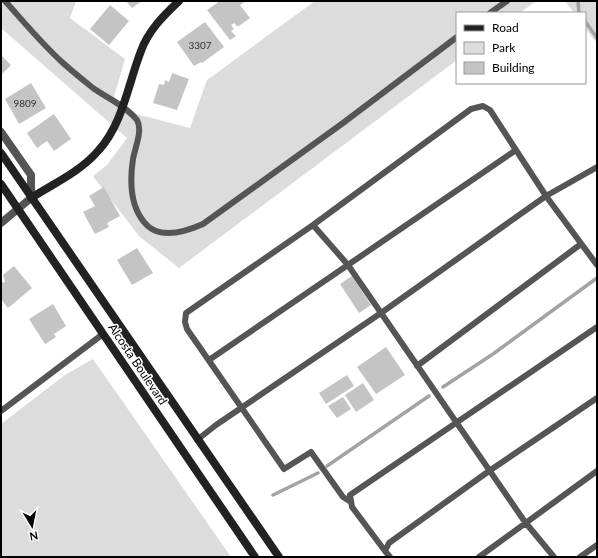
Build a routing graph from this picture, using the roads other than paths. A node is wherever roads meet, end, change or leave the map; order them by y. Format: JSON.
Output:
{"nodes":[{"id":1,"x":5,"y":1,"type":"edge"},
{"id":2,"x":179,"y":1,"type":"edge"},
{"id":3,"x":507,"y":1,"type":"edge"},
{"id":4,"x":491,"y":12,"type":"edge"},
{"id":5,"x":456,"y":38,"type":"edge"},
{"id":6,"x":122,"y":107,"type":"junction"},
{"id":7,"x":1,"y":132,"type":"edge"},
{"id":8,"x":516,"y":150,"type":"junction"},
{"id":9,"x":1,"y":153,"type":"edge"},
{"id":10,"x":597,"y":167,"type":"edge"},
{"id":11,"x":1,"y":184,"type":"edge"},
{"id":12,"x":546,"y":196,"type":"junction"},
{"id":13,"x":31,"y":198,"type":"junction"},
{"id":14,"x":18,"y":209,"type":"junction"},
{"id":15,"x":1,"y":223,"type":"edge"},
{"id":16,"x":313,"y":225,"type":"junction"},
{"id":17,"x":581,"y":244,"type":"junction"},
{"id":18,"x":348,"y":265,"type":"junction"},
{"id":19,"x":597,"y":265,"type":"edge"},
{"id":20,"x":381,"y":314,"type":"junction"},
{"id":21,"x":597,"y":327,"type":"edge"},
{"id":22,"x":103,"y":334,"type":"junction"},
{"id":23,"x":209,"y":360,"type":"junction"},
{"id":24,"x":417,"y":366,"type":"junction"},
{"id":25,"x":597,"y":398,"type":"edge"},
{"id":26,"x":242,"y":407,"type":"junction"},
{"id":27,"x":1,"y":411,"type":"edge"},
{"id":28,"x":457,"y":424,"type":"junction"},
{"id":29,"x":197,"y":440,"type":"junction"},
{"id":30,"x":489,"y":471,"type":"junction"},
{"id":31,"x":597,"y":471,"type":"edge"},
{"id":32,"x":351,"y":502,"type":"junction"},
{"id":33,"x":525,"y":522,"type":"junction"},
{"id":34,"x":597,"y":545,"type":"edge"},
{"id":35,"x":385,"y":551,"type":"junction"},
{"id":36,"x":255,"y":557,"type":"edge"},
{"id":37,"x":279,"y":557,"type":"edge"},
{"id":38,"x":390,"y":557,"type":"edge"},
{"id":39,"x":479,"y":557,"type":"edge"},
{"id":40,"x":554,"y":557,"type":"edge"},
{"id":41,"x":580,"y":557,"type":"edge"}],
"edges":[{"from":1,"to":6,"type":"lane"},
{"from":2,"to":6,"type":"main road"},
{"from":3,"to":4,"type":"lane"},
{"from":5,"to":6,"type":"lane"},
{"from":6,"to":13,"type":"main road"},
{"from":7,"to":13,"type":"street"},
{"from":8,"to":12,"type":"lane"},
{"from":8,"to":16,"type":"lane"},
{"from":8,"to":18,"type":"lane"},
{"from":9,"to":13,"type":"main road","name":"Alcosta Boulevard"},
{"from":10,"to":12,"type":"lane"},
{"from":11,"to":14,"type":"main road","name":"Alcosta Boulevard"},
{"from":12,"to":17,"type":"lane"},
{"from":12,"to":20,"type":"lane"},
{"from":13,"to":14,"type":"street"},
{"from":13,"to":29,"type":"main road","name":"Alcosta Boulevard"},
{"from":14,"to":15,"type":"street"},
{"from":14,"to":22,"type":"main road","name":"Alcosta Boulevard"},
{"from":16,"to":18,"type":"lane"},
{"from":16,"to":23,"type":"lane"},
{"from":17,"to":19,"type":"lane"},
{"from":17,"to":24,"type":"lane"},
{"from":18,"to":20,"type":"lane"},
{"from":18,"to":23,"type":"lane"},
{"from":20,"to":24,"type":"lane"},
{"from":20,"to":26,"type":"lane"},
{"from":21,"to":28,"type":"lane"},
{"from":22,"to":27,"type":"lane"},
{"from":22,"to":36,"type":"main road","name":"Alcosta Boulevard"},
{"from":23,"to":26,"type":"lane"},
{"from":24,"to":28,"type":"lane"},
{"from":25,"to":30,"type":"lane"},
{"from":26,"to":29,"type":"lane"},
{"from":26,"to":32,"type":"lane"},
{"from":28,"to":30,"type":"lane"},
{"from":28,"to":32,"type":"lane"},
{"from":29,"to":37,"type":"main road","name":"Alcosta Boulevard"},
{"from":30,"to":33,"type":"lane"},
{"from":30,"to":35,"type":"lane"},
{"from":31,"to":33,"type":"lane"},
{"from":32,"to":35,"type":"lane"},
{"from":33,"to":39,"type":"lane"},
{"from":33,"to":40,"type":"lane"},
{"from":34,"to":41,"type":"lane"},
{"from":35,"to":38,"type":"lane"}]}
